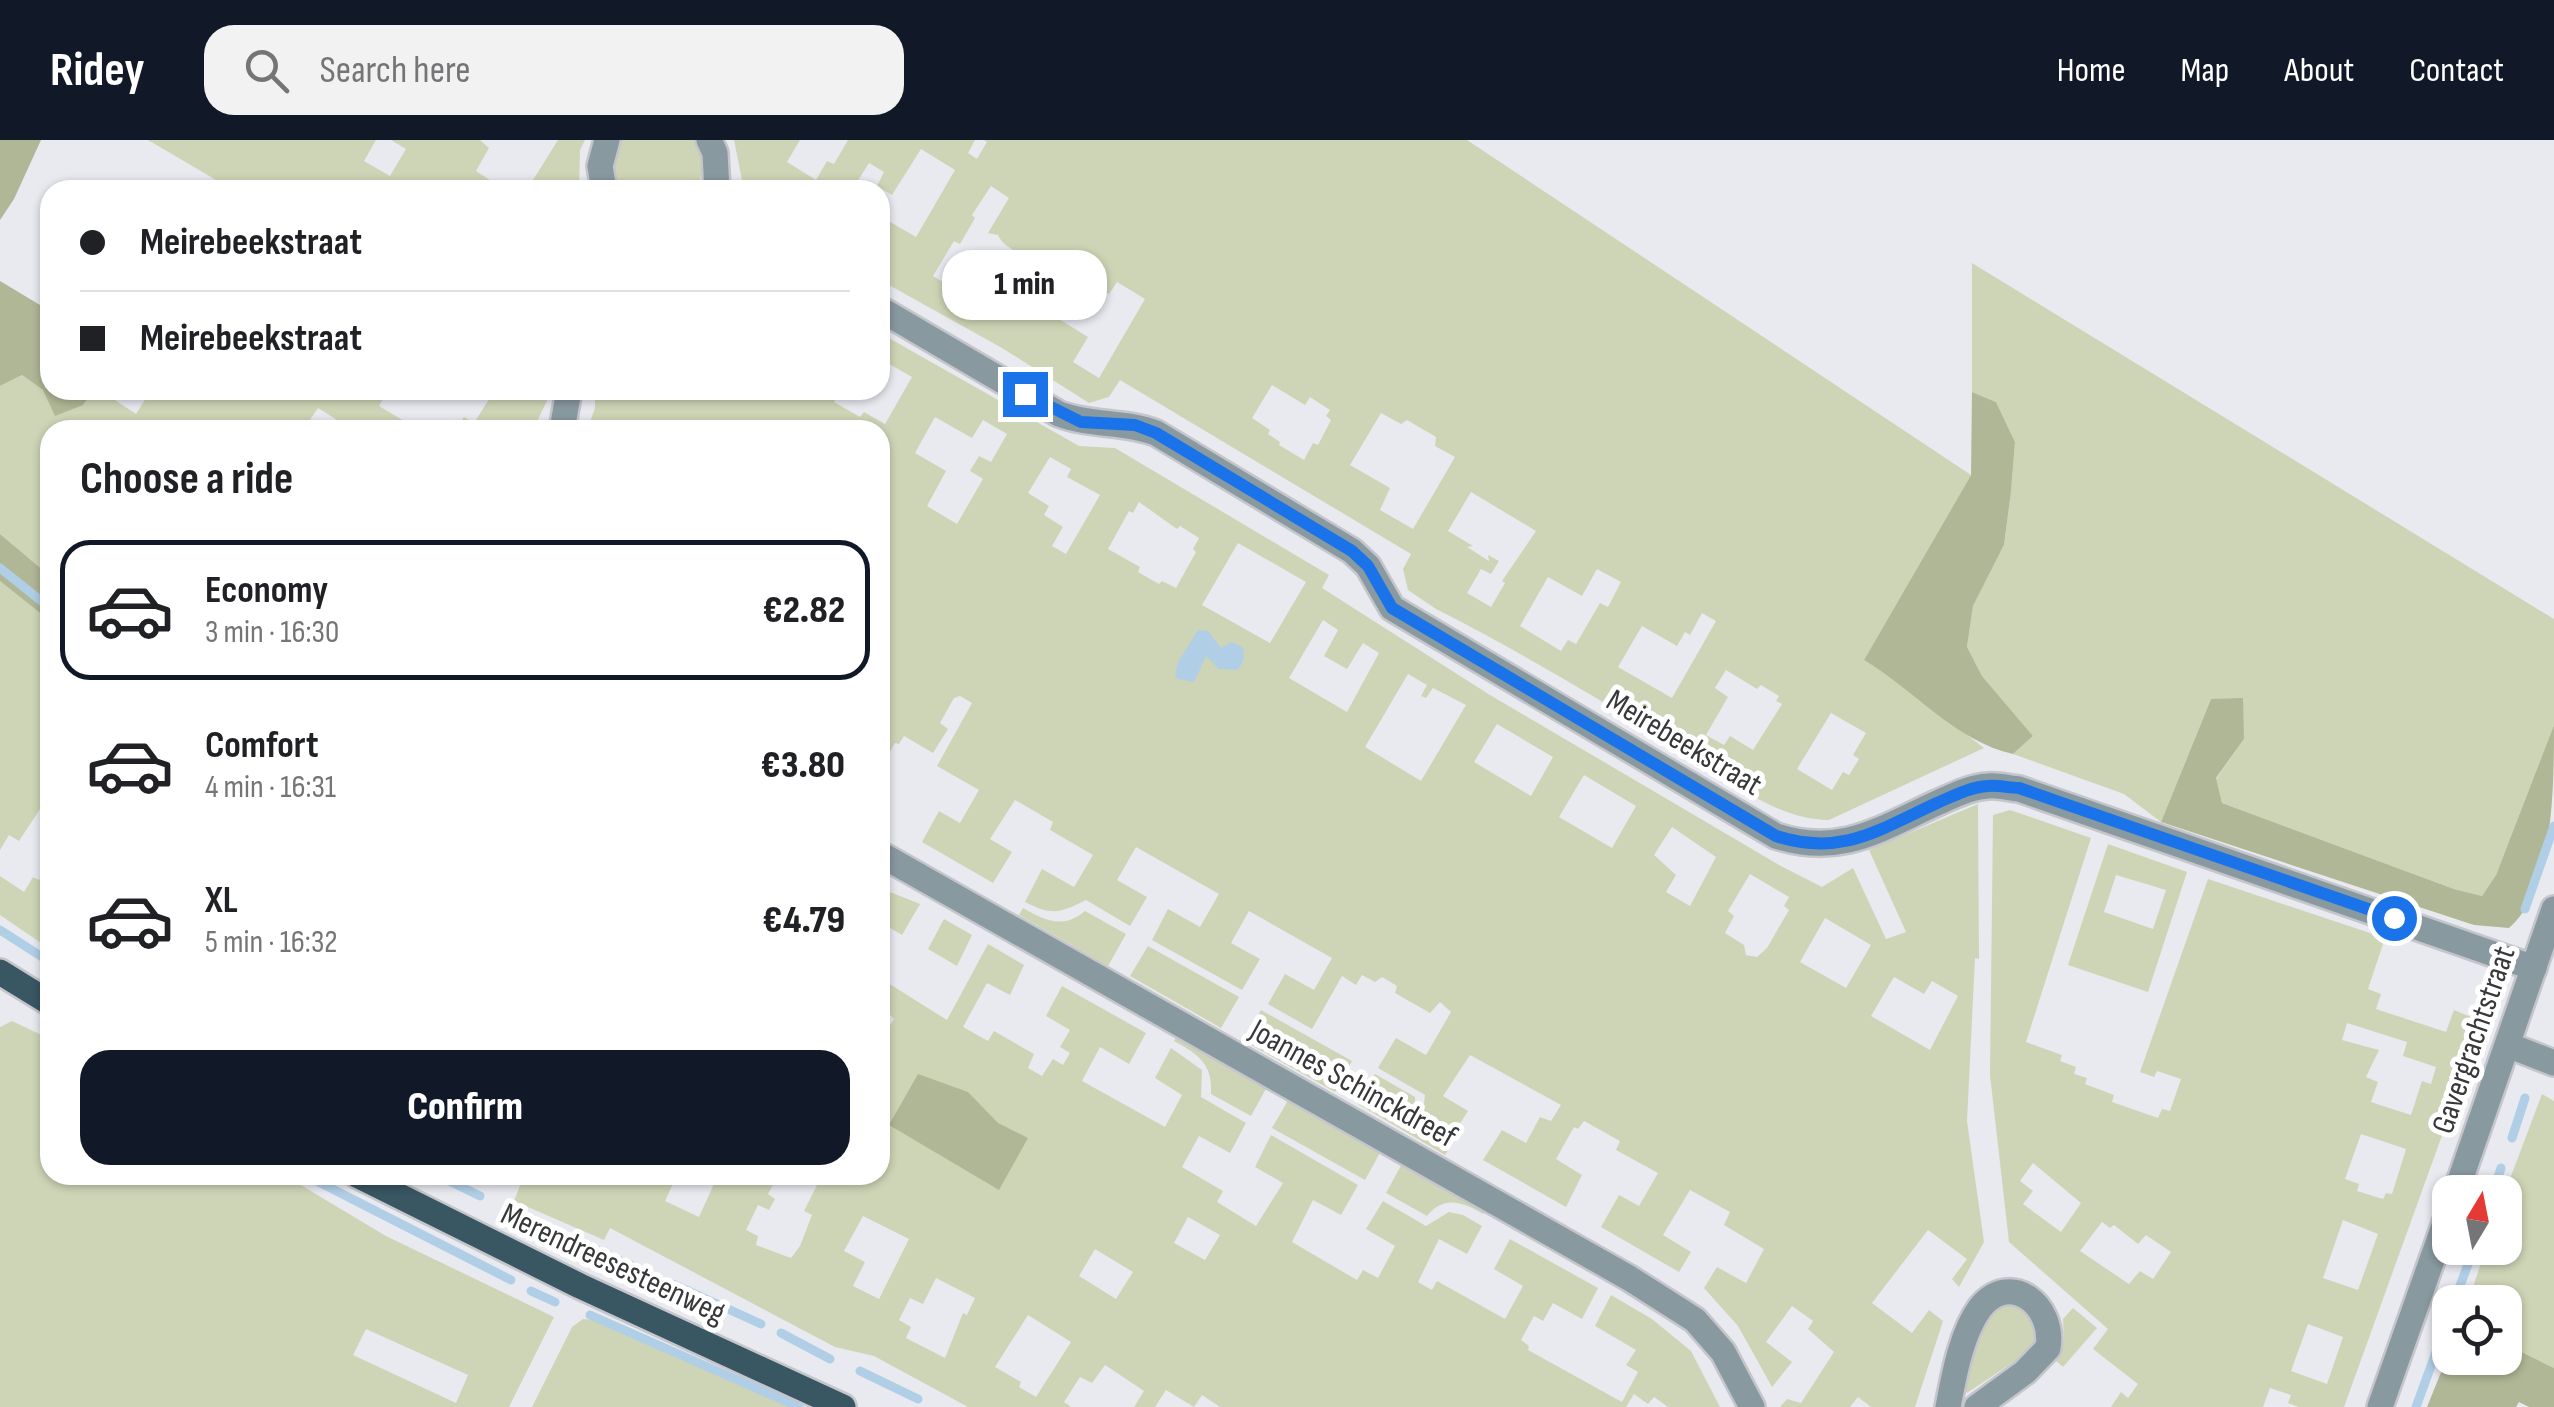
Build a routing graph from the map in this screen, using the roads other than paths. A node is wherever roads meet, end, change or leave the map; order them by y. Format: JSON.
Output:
{"nodes":[{"id":1,"x":607,"y":140,"type":"edge"},
{"id":2,"x":710,"y":140,"type":"edge"},
{"id":3,"x":602,"y":180,"type":"edge"},
{"id":4,"x":716,"y":180,"type":"edge"},
{"id":5,"x":890,"y":316,"type":"edge"},
{"id":6,"x":890,"y":861,"type":"edge"},
{"id":7,"x":2554,"y":908,"type":"edge"},
{"id":8,"x":2534,"y":968,"type":"junction"},
{"id":9,"x":0,"y":972,"type":"edge"},
{"id":10,"x":40,"y":998,"type":"edge"},
{"id":11,"x":2508,"y":1045,"type":"junction"},
{"id":12,"x":2554,"y":1063,"type":"edge"},
{"id":13,"x":2462,"y":1175,"type":"edge"},
{"id":14,"x":377,"y":1185,"type":"edge"},
{"id":15,"x":2432,"y":1260,"type":"edge"},
{"id":16,"x":844,"y":1407,"type":"edge"},
{"id":17,"x":1752,"y":1407,"type":"edge"},
{"id":18,"x":1948,"y":1407,"type":"edge"},
{"id":19,"x":1976,"y":1407,"type":"edge"},
{"id":20,"x":2380,"y":1407,"type":"edge"}],
"edges":[{"from":1,"to":3,"type":"street"},
{"from":2,"to":4,"type":"street"},
{"from":5,"to":8,"type":"street","name":"Meirebeekstraat"},
{"from":6,"to":17,"type":"street","name":"Joannes Schinckdreef"},
{"from":7,"to":8,"type":"street","name":"Gavergrachtstraat"},
{"from":8,"to":11,"type":"street","name":"Gavergrachtstraat"},
{"from":9,"to":10,"type":"main road"},
{"from":11,"to":12,"type":"street"},
{"from":11,"to":13,"type":"street","name":"Gavergrachtstraat"},
{"from":14,"to":16,"type":"main road","name":"Merendreesesteenweg"},
{"from":15,"to":20,"type":"street"},
{"from":18,"to":19,"type":"street"}]}
